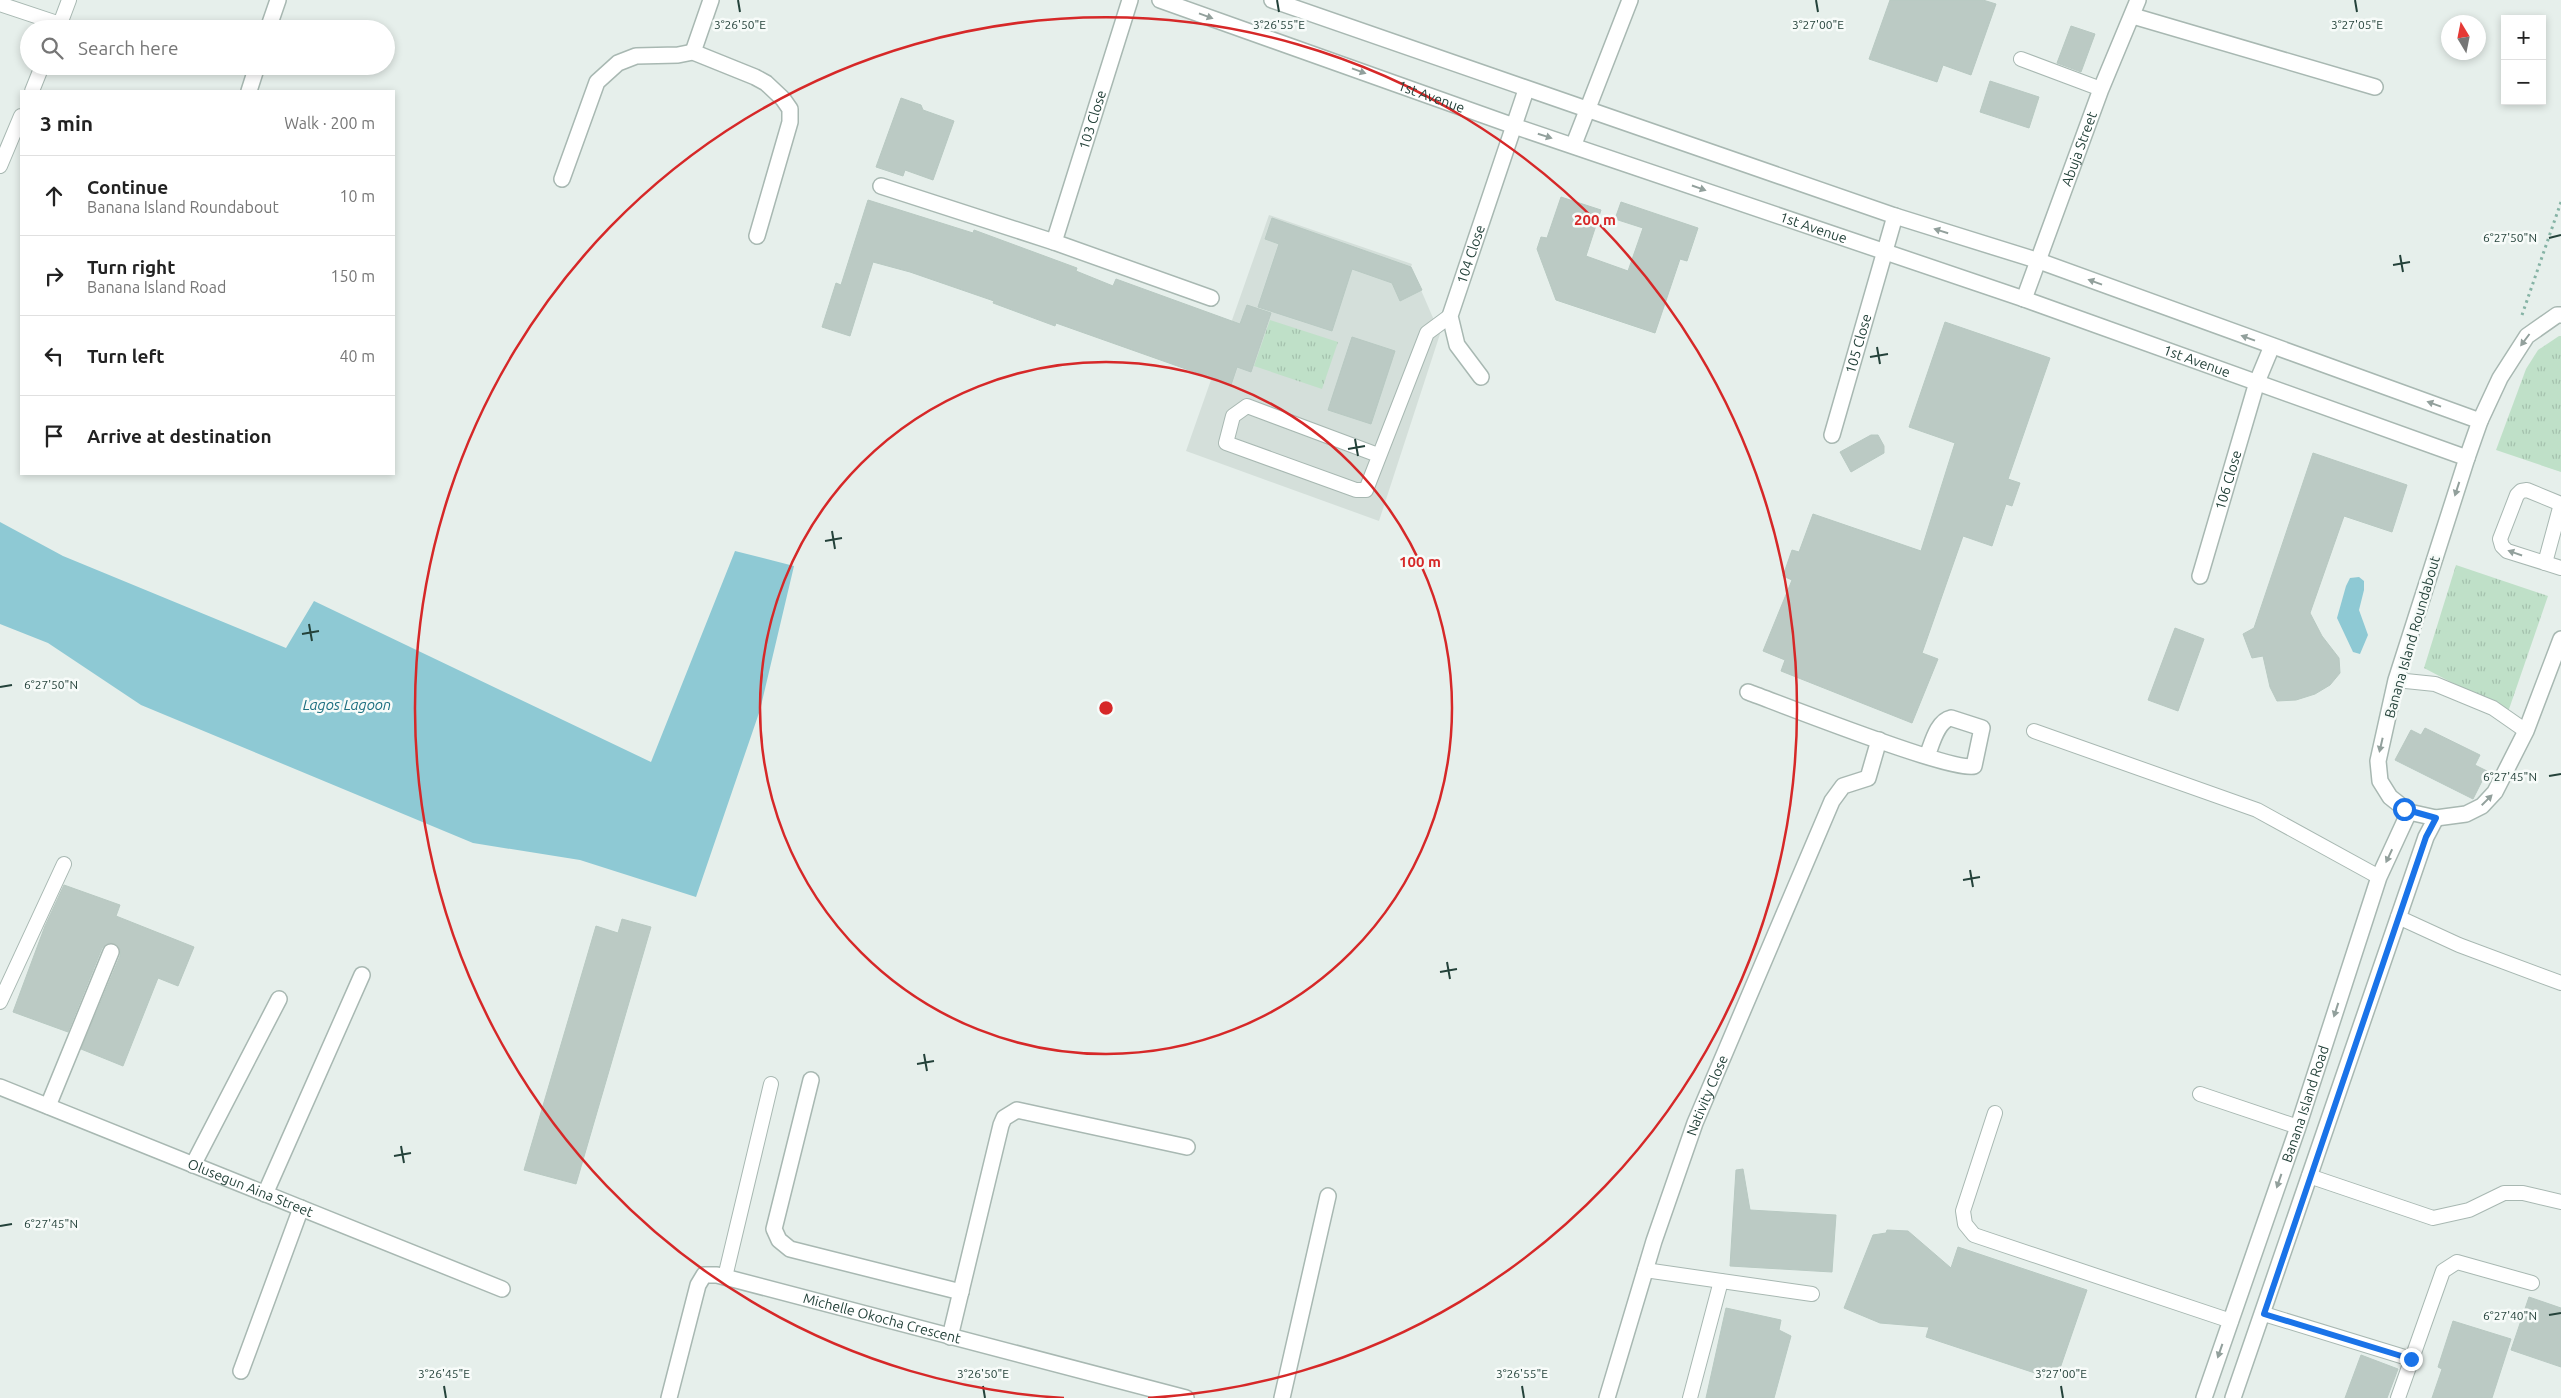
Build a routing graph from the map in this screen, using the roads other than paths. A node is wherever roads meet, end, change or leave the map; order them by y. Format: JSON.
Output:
{"nodes":[{"id":1,"x":69,"y":0,"type":"edge"},
{"id":2,"x":278,"y":0,"type":"edge"},
{"id":3,"x":711,"y":0,"type":"edge"},
{"id":4,"x":1130,"y":0,"type":"edge"},
{"id":5,"x":1160,"y":0,"type":"edge"},
{"id":6,"x":1272,"y":0,"type":"edge"},
{"id":7,"x":1630,"y":0,"type":"edge"},
{"id":8,"x":2138,"y":0,"type":"edge"},
{"id":9,"x":0,"y":4,"type":"edge"},
{"id":10,"x":2133,"y":16,"type":"junction"},
{"id":11,"x":43,"y":20,"type":"edge"},
{"id":12,"x":61,"y":20,"type":"edge"},
{"id":13,"x":271,"y":20,"type":"edge"},
{"id":14,"x":693,"y":52,"type":"junction"},
{"id":15,"x":2021,"y":59,"type":"dead end"},
{"id":16,"x":38,"y":75,"type":"edge"},
{"id":17,"x":253,"y":75,"type":"edge"},
{"id":18,"x":2374,"y":87,"type":"dead end"},
{"id":19,"x":32,"y":90,"type":"edge"},
{"id":20,"x":249,"y":90,"type":"edge"},
{"id":21,"x":1526,"y":90,"type":"junction"},
{"id":22,"x":2101,"y":90,"type":"junction"},
{"id":23,"x":1587,"y":110,"type":"junction"},
{"id":24,"x":20,"y":118,"type":"edge"},
{"id":25,"x":1514,"y":126,"type":"junction"},
{"id":26,"x":1574,"y":144,"type":"junction"},
{"id":27,"x":0,"y":166,"type":"edge"},
{"id":28,"x":562,"y":179,"type":"dead end"},
{"id":29,"x":881,"y":186,"type":"dead end"},
{"id":30,"x":1895,"y":216,"type":"junction"},
{"id":31,"x":756,"y":236,"type":"dead end"},
{"id":32,"x":1054,"y":242,"type":"junction"},
{"id":33,"x":1885,"y":253,"type":"junction"},
{"id":34,"x":2038,"y":262,"type":"junction"},
{"id":35,"x":1210,"y":298,"type":"dead end"},
{"id":36,"x":2024,"y":299,"type":"junction"},
{"id":37,"x":2561,"y":315,"type":"edge"},
{"id":38,"x":1450,"y":316,"type":"junction"},
{"id":39,"x":2272,"y":346,"type":"junction"},
{"id":40,"x":1481,"y":377,"type":"dead end"},
{"id":41,"x":2257,"y":382,"type":"junction"},
{"id":42,"x":2480,"y":421,"type":"junction"},
{"id":43,"x":1832,"y":435,"type":"dead end"},
{"id":44,"x":1378,"y":455,"type":"junction"},
{"id":45,"x":2467,"y":458,"type":"junction"},
{"id":46,"x":2561,"y":504,"type":"edge"},
{"id":47,"x":2545,"y":563,"type":"junction"},
{"id":48,"x":2561,"y":568,"type":"edge"},
{"id":49,"x":2200,"y":576,"type":"dead end"},
{"id":50,"x":2561,"y":639,"type":"edge"},
{"id":51,"x":2396,"y":680,"type":"junction"},
{"id":52,"x":1748,"y":692,"type":"dead end"},
{"id":53,"x":2034,"y":731,"type":"dead end"},
{"id":54,"x":2526,"y":731,"type":"junction"},
{"id":55,"x":1879,"y":740,"type":"junction"},
{"id":56,"x":1927,"y":756,"type":"dead end"},
{"id":57,"x":2409,"y":812,"type":"junction"},
{"id":58,"x":2436,"y":818,"type":"junction"},
{"id":59,"x":64,"y":864,"type":"dead end"},
{"id":60,"x":2379,"y":877,"type":"junction"},
{"id":61,"x":2398,"y":917,"type":"junction"},
{"id":62,"x":111,"y":952,"type":"dead end"},
{"id":63,"x":362,"y":975,"type":"dead end"},
{"id":64,"x":2561,"y":984,"type":"edge"},
{"id":65,"x":279,"y":999,"type":"dead end"},
{"id":66,"x":0,"y":1002,"type":"edge"},
{"id":67,"x":812,"y":1080,"type":"dead end"},
{"id":68,"x":771,"y":1084,"type":"dead end"},
{"id":69,"x":0,"y":1088,"type":"edge"},
{"id":70,"x":2200,"y":1094,"type":"dead end"},
{"id":71,"x":48,"y":1106,"type":"junction"},
{"id":72,"x":1995,"y":1113,"type":"dead end"},
{"id":73,"x":2298,"y":1127,"type":"junction"},
{"id":74,"x":1187,"y":1147,"type":"dead end"},
{"id":75,"x":193,"y":1165,"type":"junction"},
{"id":76,"x":2309,"y":1176,"type":"junction"},
{"id":77,"x":265,"y":1194,"type":"junction"},
{"id":78,"x":1328,"y":1196,"type":"dead end"},
{"id":79,"x":2561,"y":1202,"type":"edge"},
{"id":80,"x":301,"y":1208,"type":"junction"},
{"id":81,"x":1645,"y":1270,"type":"junction"},
{"id":82,"x":725,"y":1277,"type":"junction"},
{"id":83,"x":1721,"y":1281,"type":"junction"},
{"id":84,"x":2532,"y":1283,"type":"dead end"},
{"id":85,"x":502,"y":1289,"type":"dead end"},
{"id":86,"x":961,"y":1292,"type":"junction"},
{"id":87,"x":1812,"y":1294,"type":"dead end"},
{"id":88,"x":2264,"y":1314,"type":"junction"},
{"id":89,"x":2231,"y":1320,"type":"junction"},
{"id":90,"x":950,"y":1337,"type":"junction"},
{"id":91,"x":2411,"y":1359,"type":"junction"},
{"id":92,"x":240,"y":1371,"type":"dead end"},
{"id":93,"x":1130,"y":1391,"type":"edge"},
{"id":94,"x":669,"y":1398,"type":"edge"},
{"id":95,"x":1186,"y":1398,"type":"edge"},
{"id":96,"x":1282,"y":1398,"type":"edge"},
{"id":97,"x":1607,"y":1398,"type":"edge"},
{"id":98,"x":1690,"y":1398,"type":"edge"},
{"id":99,"x":2204,"y":1398,"type":"edge"},
{"id":100,"x":2233,"y":1398,"type":"edge"},
{"id":101,"x":2398,"y":1398,"type":"edge"}],
"edges":[{"from":1,"to":12,"type":"lane"},
{"from":2,"to":13,"type":"street"},
{"from":3,"to":14,"type":"street"},
{"from":4,"to":32,"type":"street","name":"103 Close"},
{"from":5,"to":25,"type":"street","name":"1st Avenue","one_way":true},
{"from":6,"to":21,"type":"street"},
{"from":7,"to":23,"type":"street"},
{"from":8,"to":10,"type":"street","name":"Abuja Street"},
{"from":9,"to":11,"type":"lane"},
{"from":10,"to":18,"type":"street"},
{"from":10,"to":22,"type":"street","name":"Abuja Street"},
{"from":14,"to":28,"type":"street"},
{"from":14,"to":31,"type":"street"},
{"from":15,"to":22,"type":"lane"},
{"from":16,"to":19,"type":"lane"},
{"from":17,"to":20,"type":"street"},
{"from":21,"to":23,"type":"street"},
{"from":21,"to":25,"type":"street","name":"104 Close"},
{"from":22,"to":34,"type":"street","name":"Abuja Street"},
{"from":23,"to":26,"type":"street"},
{"from":23,"to":30,"type":"street"},
{"from":24,"to":27,"type":"lane"},
{"from":25,"to":26,"type":"street","name":"1st Avenue","one_way":true},
{"from":25,"to":38,"type":"street","name":"104 Close"},
{"from":26,"to":33,"type":"street","name":"1st Avenue","one_way":true},
{"from":29,"to":32,"type":"street"},
{"from":30,"to":33,"type":"street","name":"105 Close"},
{"from":34,"to":30,"type":"street","one_way":true},
{"from":32,"to":35,"type":"street"},
{"from":33,"to":36,"type":"street","name":"1st Avenue"},
{"from":33,"to":43,"type":"street","name":"105 Close"},
{"from":34,"to":36,"type":"street","name":"Abuja Street"},
{"from":39,"to":34,"type":"street","one_way":true},
{"from":36,"to":41,"type":"street","name":"1st Avenue"},
{"from":37,"to":42,"type":"street","name":"Banana Island Roundabout","one_way":true},
{"from":38,"to":40,"type":"street"},
{"from":38,"to":44,"type":"lane"},
{"from":39,"to":41,"type":"street","name":"106 Close"},
{"from":42,"to":39,"type":"street","one_way":true},
{"from":41,"to":45,"type":"street","name":"1st Avenue"},
{"from":41,"to":49,"type":"street","name":"106 Close"},
{"from":42,"to":45,"type":"street","name":"Banana Island Roundabout"},
{"from":44,"to":44,"type":"lane"},
{"from":45,"to":51,"type":"street","name":"Banana Island Roundabout","one_way":true},
{"from":46,"to":47,"type":"lane"},
{"from":47,"to":46,"type":"lane","one_way":true},
{"from":47,"to":48,"type":"lane"},
{"from":50,"to":54,"type":"street","name":"Banana Island Roundabout"},
{"from":51,"to":54,"type":"lane"},
{"from":51,"to":57,"type":"street","name":"Banana Island Roundabout","one_way":true},
{"from":52,"to":55,"type":"street"},
{"from":53,"to":60,"type":"lane"},
{"from":58,"to":54,"type":"street","name":"Banana Island Roundabout","one_way":true},
{"from":55,"to":56,"type":"street"},
{"from":55,"to":81,"type":"street","name":"Nativity Close"},
{"from":57,"to":58,"type":"street","name":"Banana Island Roundabout"},
{"from":57,"to":60,"type":"street","name":"Banana Island Road","one_way":true},
{"from":58,"to":61,"type":"street","name":"Banana Island Road"},
{"from":59,"to":66,"type":"lane"},
{"from":60,"to":73,"type":"street","name":"Banana Island Road","one_way":true},
{"from":61,"to":64,"type":"lane"},
{"from":61,"to":76,"type":"street","name":"Banana Island Road"},
{"from":62,"to":71,"type":"street"},
{"from":63,"to":77,"type":"street"},
{"from":65,"to":75,"type":"street"},
{"from":67,"to":86,"type":"street"},
{"from":68,"to":82,"type":"lane"},
{"from":69,"to":71,"type":"street","name":"Olusegun Aina Street"},
{"from":70,"to":73,"type":"lane"},
{"from":71,"to":75,"type":"street","name":"Olusegun Aina Street"},
{"from":72,"to":89,"type":"lane"},
{"from":73,"to":89,"type":"street","name":"Banana Island Road","one_way":true},
{"from":74,"to":86,"type":"street"},
{"from":75,"to":77,"type":"street","name":"Olusegun Aina Street"},
{"from":76,"to":79,"type":"lane"},
{"from":76,"to":88,"type":"street","name":"Banana Island Road"},
{"from":77,"to":80,"type":"street","name":"Olusegun Aina Street"},
{"from":78,"to":96,"type":"street"},
{"from":80,"to":85,"type":"street","name":"Olusegun Aina Street"},
{"from":80,"to":92,"type":"street"},
{"from":81,"to":83,"type":"lane"},
{"from":81,"to":97,"type":"street","name":"Nativity Close"},
{"from":82,"to":90,"type":"street","name":"Michelle Okocha Crescent"},
{"from":82,"to":94,"type":"street","name":"Michelle Okocha Crescent"},
{"from":83,"to":87,"type":"lane"},
{"from":83,"to":98,"type":"lane"},
{"from":84,"to":91,"type":"lane"},
{"from":86,"to":90,"type":"street"},
{"from":88,"to":91,"type":"lane"},
{"from":88,"to":100,"type":"street","name":"Banana Island Road"},
{"from":89,"to":99,"type":"street","name":"Banana Island Road","one_way":true},
{"from":90,"to":93,"type":"street","name":"Michelle Okocha Crescent"},
{"from":91,"to":101,"type":"lane"},
{"from":93,"to":95,"type":"street","name":"Michelle Okocha Crescent"}]}
